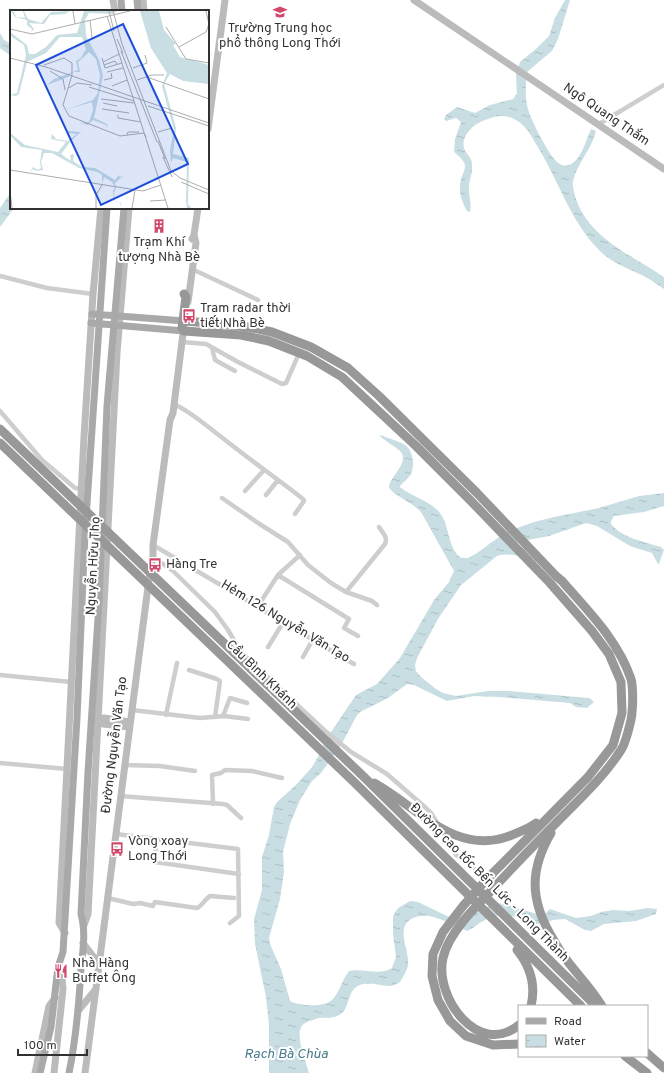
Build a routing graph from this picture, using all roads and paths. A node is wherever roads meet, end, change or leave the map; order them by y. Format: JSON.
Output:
{"nodes":[{"id":1,"x":113,"y":0,"type":"edge"},
{"id":2,"x":121,"y":0,"type":"edge"},
{"id":3,"x":137,"y":0,"type":"edge"},
{"id":4,"x":143,"y":0,"type":"edge"},
{"id":5,"x":225,"y":0,"type":"edge"},
{"id":6,"x":414,"y":0,"type":"edge"},
{"id":7,"x":115,"y":10,"type":"edge"},
{"id":8,"x":122,"y":10,"type":"edge"},
{"id":9,"x":138,"y":10,"type":"edge"},
{"id":10,"x":144,"y":10,"type":"edge"},
{"id":11,"x":664,"y":85,"type":"edge"},
{"id":12,"x":209,"y":121,"type":"edge"},
{"id":13,"x":599,"y":124,"type":"junction"},
{"id":14,"x":664,"y":169,"type":"edge"},
{"id":15,"x":101,"y":209,"type":"edge"},
{"id":16,"x":107,"y":209,"type":"edge"},
{"id":17,"x":124,"y":209,"type":"edge"},
{"id":18,"x":130,"y":209,"type":"edge"},
{"id":19,"x":198,"y":209,"type":"edge"},
{"id":20,"x":102,"y":228,"type":"junction"},
{"id":21,"x":194,"y":235,"type":"junction"},
{"id":22,"x":192,"y":269,"type":"junction"},
{"id":23,"x":0,"y":276,"type":"edge"},
{"id":24,"x":93,"y":294,"type":"junction"},
{"id":25,"x":184,"y":294,"type":"joint"},
{"id":26,"x":258,"y":300,"type":"dead end"},
{"id":27,"x":92,"y":314,"type":"junction"},
{"id":28,"x":100,"y":314,"type":"junction"},
{"id":29,"x":117,"y":316,"type":"junction"},
{"id":30,"x":183,"y":321,"type":"junction"},
{"id":31,"x":91,"y":323,"type":"junction"},
{"id":32,"x":99,"y":324,"type":"junction"},
{"id":33,"x":117,"y":325,"type":"junction"},
{"id":34,"x":182,"y":331,"type":"junction"},
{"id":35,"x":182,"y":342,"type":"junction"},
{"id":36,"x":212,"y":348,"type":"junction"},
{"id":37,"x":297,"y":358,"type":"dead end"},
{"id":38,"x":235,"y":371,"type":"dead end"},
{"id":39,"x":174,"y":404,"type":"junction"},
{"id":40,"x":0,"y":411,"type":"edge"},
{"id":41,"x":170,"y":420,"type":"junction"},
{"id":42,"x":0,"y":429,"type":"edge"},
{"id":43,"x":0,"y":443,"type":"edge"},
{"id":44,"x":264,"y":470,"type":"junction"},
{"id":45,"x":278,"y":480,"type":"junction"},
{"id":46,"x":82,"y":489,"type":"junction"},
{"id":47,"x":245,"y":492,"type":"dead end"},
{"id":48,"x":266,"y":495,"type":"dead end"},
{"id":49,"x":222,"y":498,"type":"dead end"},
{"id":50,"x":295,"y":514,"type":"dead end"},
{"id":51,"x":379,"y":527,"type":"dead end"},
{"id":52,"x":153,"y":545,"type":"junction"},
{"id":53,"x":300,"y":555,"type":"junction"},
{"id":54,"x":153,"y":557,"type":"junction"},
{"id":55,"x":278,"y":575,"type":"junction"},
{"id":56,"x":553,"y":580,"type":"junction"},
{"id":57,"x":346,"y":592,"type":"junction"},
{"id":58,"x":377,"y":604,"type":"dead end"},
{"id":59,"x":258,"y":606,"type":"junction"},
{"id":60,"x":284,"y":621,"type":"junction"},
{"id":61,"x":358,"y":636,"type":"dead end"},
{"id":62,"x":313,"y":639,"type":"junction"},
{"id":63,"x":268,"y":647,"type":"dead end"},
{"id":64,"x":302,"y":657,"type":"dead end"},
{"id":65,"x":177,"y":663,"type":"dead end"},
{"id":66,"x":354,"y":664,"type":"dead end"},
{"id":67,"x":189,"y":670,"type":"dead end"},
{"id":68,"x":0,"y":674,"type":"edge"},
{"id":69,"x":71,"y":682,"type":"junction"},
{"id":70,"x":247,"y":703,"type":"dead end"},
{"id":71,"x":132,"y":710,"type":"junction"},
{"id":72,"x":166,"y":715,"type":"junction"},
{"id":73,"x":223,"y":716,"type":"junction"},
{"id":74,"x":215,"y":717,"type":"junction"},
{"id":75,"x":74,"y":718,"type":"junction"},
{"id":76,"x":95,"y":720,"type":"junction"},
{"id":77,"x":248,"y":720,"type":"dead end"},
{"id":78,"x":130,"y":724,"type":"junction"},
{"id":79,"x":0,"y":763,"type":"edge"},
{"id":80,"x":124,"y":764,"type":"junction"},
{"id":81,"x":67,"y":769,"type":"junction"},
{"id":82,"x":195,"y":771,"type":"dead end"},
{"id":83,"x":364,"y":777,"type":"junction"},
{"id":84,"x":282,"y":778,"type":"dead end"},
{"id":85,"x":120,"y":796,"type":"junction"},
{"id":86,"x":212,"y":804,"type":"junction"},
{"id":87,"x":555,"y":810,"type":"junction"},
{"id":88,"x":569,"y":810,"type":"junction"},
{"id":89,"x":241,"y":818,"type":"dead end"},
{"id":90,"x":116,"y":834,"type":"junction"},
{"id":91,"x":156,"y":839,"type":"junction"},
{"id":92,"x":239,"y":874,"type":"junction"},
{"id":93,"x":481,"y":875,"type":"dead end"},
{"id":94,"x":108,"y":898,"type":"junction"},
{"id":95,"x":234,"y":898,"type":"dead end"},
{"id":96,"x":230,"y":923,"type":"dead end"},
{"id":97,"x":501,"y":927,"type":"junction"},
{"id":98,"x":65,"y":933,"type":"junction"},
{"id":99,"x":83,"y":943,"type":"junction"},
{"id":100,"x":101,"y":953,"type":"junction"},
{"id":101,"x":99,"y":964,"type":"junction"},
{"id":102,"x":58,"y":967,"type":"junction"},
{"id":103,"x":96,"y":989,"type":"junction"},
{"id":104,"x":55,"y":998,"type":"junction"},
{"id":105,"x":531,"y":1005,"type":"edge"},
{"id":106,"x":580,"y":1005,"type":"edge"},
{"id":107,"x":595,"y":1005,"type":"edge"},
{"id":108,"x":601,"y":1005,"type":"edge"},
{"id":109,"x":78,"y":1011,"type":"junction"},
{"id":110,"x":518,"y":1026,"type":"edge"},
{"id":111,"x":518,"y":1044,"type":"edge"},
{"id":112,"x":648,"y":1054,"type":"edge"},
{"id":113,"x":626,"y":1057,"type":"edge"},
{"id":114,"x":637,"y":1057,"type":"edge"},
{"id":115,"x":664,"y":1068,"type":"edge"},
{"id":116,"x":34,"y":1073,"type":"edge"},
{"id":117,"x":40,"y":1073,"type":"edge"},
{"id":118,"x":54,"y":1073,"type":"edge"},
{"id":119,"x":69,"y":1073,"type":"edge"},
{"id":120,"x":85,"y":1073,"type":"edge"},
{"id":121,"x":647,"y":1073,"type":"edge"},
{"id":122,"x":654,"y":1073,"type":"edge"}],
"edges":[{"from":1,"to":7,"type":"main road"},
{"from":2,"to":8,"type":"main road"},
{"from":3,"to":9,"type":"main road"},
{"from":4,"to":10,"type":"main road"},
{"from":5,"to":12,"type":"main road"},
{"from":6,"to":13,"type":"main road","name":"Ngô Quang Thắm"},
{"from":11,"to":13,"type":"street"},
{"from":13,"to":14,"type":"main road","name":"Ngô Quang Thắm"},
{"from":15,"to":20,"type":"main road","name":"Nguyễn Hữu Thọ"},
{"from":16,"to":20,"type":"main road","name":"Nguyễn Hữu Thọ"},
{"from":17,"to":29,"type":"main road","name":"Nguyễn Hữu Thọ"},
{"from":18,"to":29,"type":"main road","name":"Nguyễn Hữu Thọ"},
{"from":19,"to":21,"type":"main road"},
{"from":20,"to":24,"type":"main road","name":"Nguyễn Hữu Thọ"},
{"from":20,"to":28,"type":"main road","name":"Nguyễn Hữu Thọ"},
{"from":21,"to":22,"type":"main road"},
{"from":21,"to":25,"type":"main road"},
{"from":22,"to":26,"type":"street"},
{"from":22,"to":30,"type":"main road"},
{"from":23,"to":24,"type":"street"},
{"from":24,"to":27,"type":"main road","name":"Nguyễn Hữu Thọ"},
{"from":25,"to":30,"type":"highway"},
{"from":27,"to":28,"type":"main road"},
{"from":27,"to":31,"type":"main road","name":"Nguyễn Hữu Thọ"},
{"from":28,"to":29,"type":"main road"},
{"from":28,"to":32,"type":"main road","name":"Nguyễn Hữu Thọ"},
{"from":29,"to":30,"type":"main road"},
{"from":29,"to":33,"type":"main road","name":"Nguyễn Hữu Thọ"},
{"from":30,"to":34,"type":"highway"},
{"from":30,"to":56,"type":"highway"},
{"from":31,"to":32,"type":"main road"},
{"from":31,"to":46,"type":"main road","name":"Nguyễn Hữu Thọ"},
{"from":32,"to":33,"type":"main road"},
{"from":32,"to":75,"type":"main road","name":"Nguyễn Hữu Thọ"},
{"from":33,"to":34,"type":"main road"},
{"from":33,"to":76,"type":"main road","name":"Nguyễn Hữu Thọ"},
{"from":34,"to":35,"type":"main road","name":"Đường Nguyễn Văn Tạo"},
{"from":34,"to":41,"type":"main road","name":"Đường Nguyễn Văn Tạo"},
{"from":34,"to":56,"type":"highway"},
{"from":35,"to":36,"type":"street"},
{"from":35,"to":39,"type":"main road","name":"Đường Nguyễn Văn Tạo"},
{"from":36,"to":37,"type":"street"},
{"from":36,"to":38,"type":"street"},
{"from":39,"to":41,"type":"main road","name":"Đường Nguyễn Văn Tạo"},
{"from":39,"to":44,"type":"street"},
{"from":40,"to":46,"type":"street"},
{"from":41,"to":52,"type":"main road","name":"Đường Nguyễn Văn Tạo"},
{"from":42,"to":83,"type":"highway","name":"Cầu Bình Khánh"},
{"from":43,"to":97,"type":"highway","name":"Cầu Bình Khánh"},
{"from":44,"to":45,"type":"street"},
{"from":44,"to":47,"type":"street"},
{"from":45,"to":48,"type":"street"},
{"from":45,"to":50,"type":"street"},
{"from":46,"to":69,"type":"main road","name":"Nguyễn Hữu Thọ"},
{"from":49,"to":53,"type":"street"},
{"from":51,"to":57,"type":"street"},
{"from":52,"to":54,"type":"main road","name":"Đường Nguyễn Văn Tạo"},
{"from":52,"to":59,"type":"street","name":"Hẻm 126 Nguyễn Văn Tạo"},
{"from":53,"to":55,"type":"street"},
{"from":53,"to":57,"type":"street"},
{"from":54,"to":71,"type":"main road","name":"Đường Nguyễn Văn Tạo"},
{"from":54,"to":93,"type":"street"},
{"from":55,"to":59,"type":"street"},
{"from":55,"to":61,"type":"street"},
{"from":56,"to":87,"type":"highway"},
{"from":56,"to":88,"type":"highway"},
{"from":57,"to":58,"type":"street"},
{"from":59,"to":60,"type":"street","name":"Hẻm 126 Nguyễn Văn Tạo"},
{"from":60,"to":62,"type":"street","name":"Hẻm 126 Nguyễn Văn Tạo"},
{"from":60,"to":63,"type":"street"},
{"from":62,"to":64,"type":"street"},
{"from":62,"to":66,"type":"street","name":"Hẻm 126 Nguyễn Văn Tạo"},
{"from":65,"to":72,"type":"street"},
{"from":67,"to":74,"type":"street"},
{"from":68,"to":69,"type":"street"},
{"from":69,"to":75,"type":"main road","name":"Nguyễn Hữu Thọ"},
{"from":70,"to":73,"type":"street"},
{"from":71,"to":72,"type":"street"},
{"from":71,"to":78,"type":"main road","name":"Đường Nguyễn Văn Tạo"},
{"from":72,"to":74,"type":"street"},
{"from":73,"to":74,"type":"street"},
{"from":73,"to":77,"type":"street"},
{"from":75,"to":76,"type":"main road"},
{"from":75,"to":81,"type":"main road"},
{"from":75,"to":98,"type":"main road"},
{"from":76,"to":78,"type":"main road"},
{"from":76,"to":99,"type":"main road","name":"Nguyễn Hữu Thọ"},
{"from":78,"to":80,"type":"main road","name":"Đường Nguyễn Văn Tạo"},
{"from":79,"to":81,"type":"street"},
{"from":80,"to":82,"type":"street"},
{"from":80,"to":85,"type":"main road","name":"Đường Nguyễn Văn Tạo"},
{"from":81,"to":98,"type":"main road"},
{"from":83,"to":87,"type":"highway"},
{"from":83,"to":107,"type":"highway","name":"Đường cao tốc Bến Lức - Long Thành"},
{"from":84,"to":86,"type":"street"},
{"from":85,"to":86,"type":"street"},
{"from":85,"to":90,"type":"main road","name":"Đường Nguyễn Văn Tạo"},
{"from":86,"to":89,"type":"street"},
{"from":87,"to":111,"type":"highway"},
{"from":88,"to":108,"type":"highway"},
{"from":88,"to":110,"type":"highway"},
{"from":90,"to":91,"type":"street"},
{"from":90,"to":94,"type":"main road","name":"Đường Nguyễn Văn Tạo"},
{"from":91,"to":92,"type":"street"},
{"from":91,"to":92,"type":"street"},
{"from":92,"to":96,"type":"street"},
{"from":94,"to":95,"type":"street"},
{"from":94,"to":100,"type":"main road","name":"Đường Nguyễn Văn Tạo"},
{"from":97,"to":105,"type":"highway"},
{"from":97,"to":106,"type":"highway","name":"Đường cao tốc Bến Lức - Long Thành"},
{"from":98,"to":102,"type":"main road"},
{"from":99,"to":100,"type":"main road"},
{"from":99,"to":101,"type":"main road"},
{"from":99,"to":109,"type":"main road","name":"Nguyễn Hữu Thọ"},
{"from":100,"to":101,"type":"main road","name":"Đường Nguyễn Văn Tạo"},
{"from":101,"to":103,"type":"main road","name":"Đường Nguyễn Văn Tạo"},
{"from":102,"to":104,"type":"main road"},
{"from":102,"to":118,"type":"main road"},
{"from":103,"to":109,"type":"main road"},
{"from":103,"to":120,"type":"main road","name":"Đường Nguyễn Văn Tạo"},
{"from":104,"to":116,"type":"main road"},
{"from":104,"to":117,"type":"main road"},
{"from":109,"to":119,"type":"main road","name":"Nguyễn Hữu Thọ"},
{"from":112,"to":115,"type":"highway"},
{"from":113,"to":121,"type":"highway"},
{"from":114,"to":122,"type":"highway"}]}
